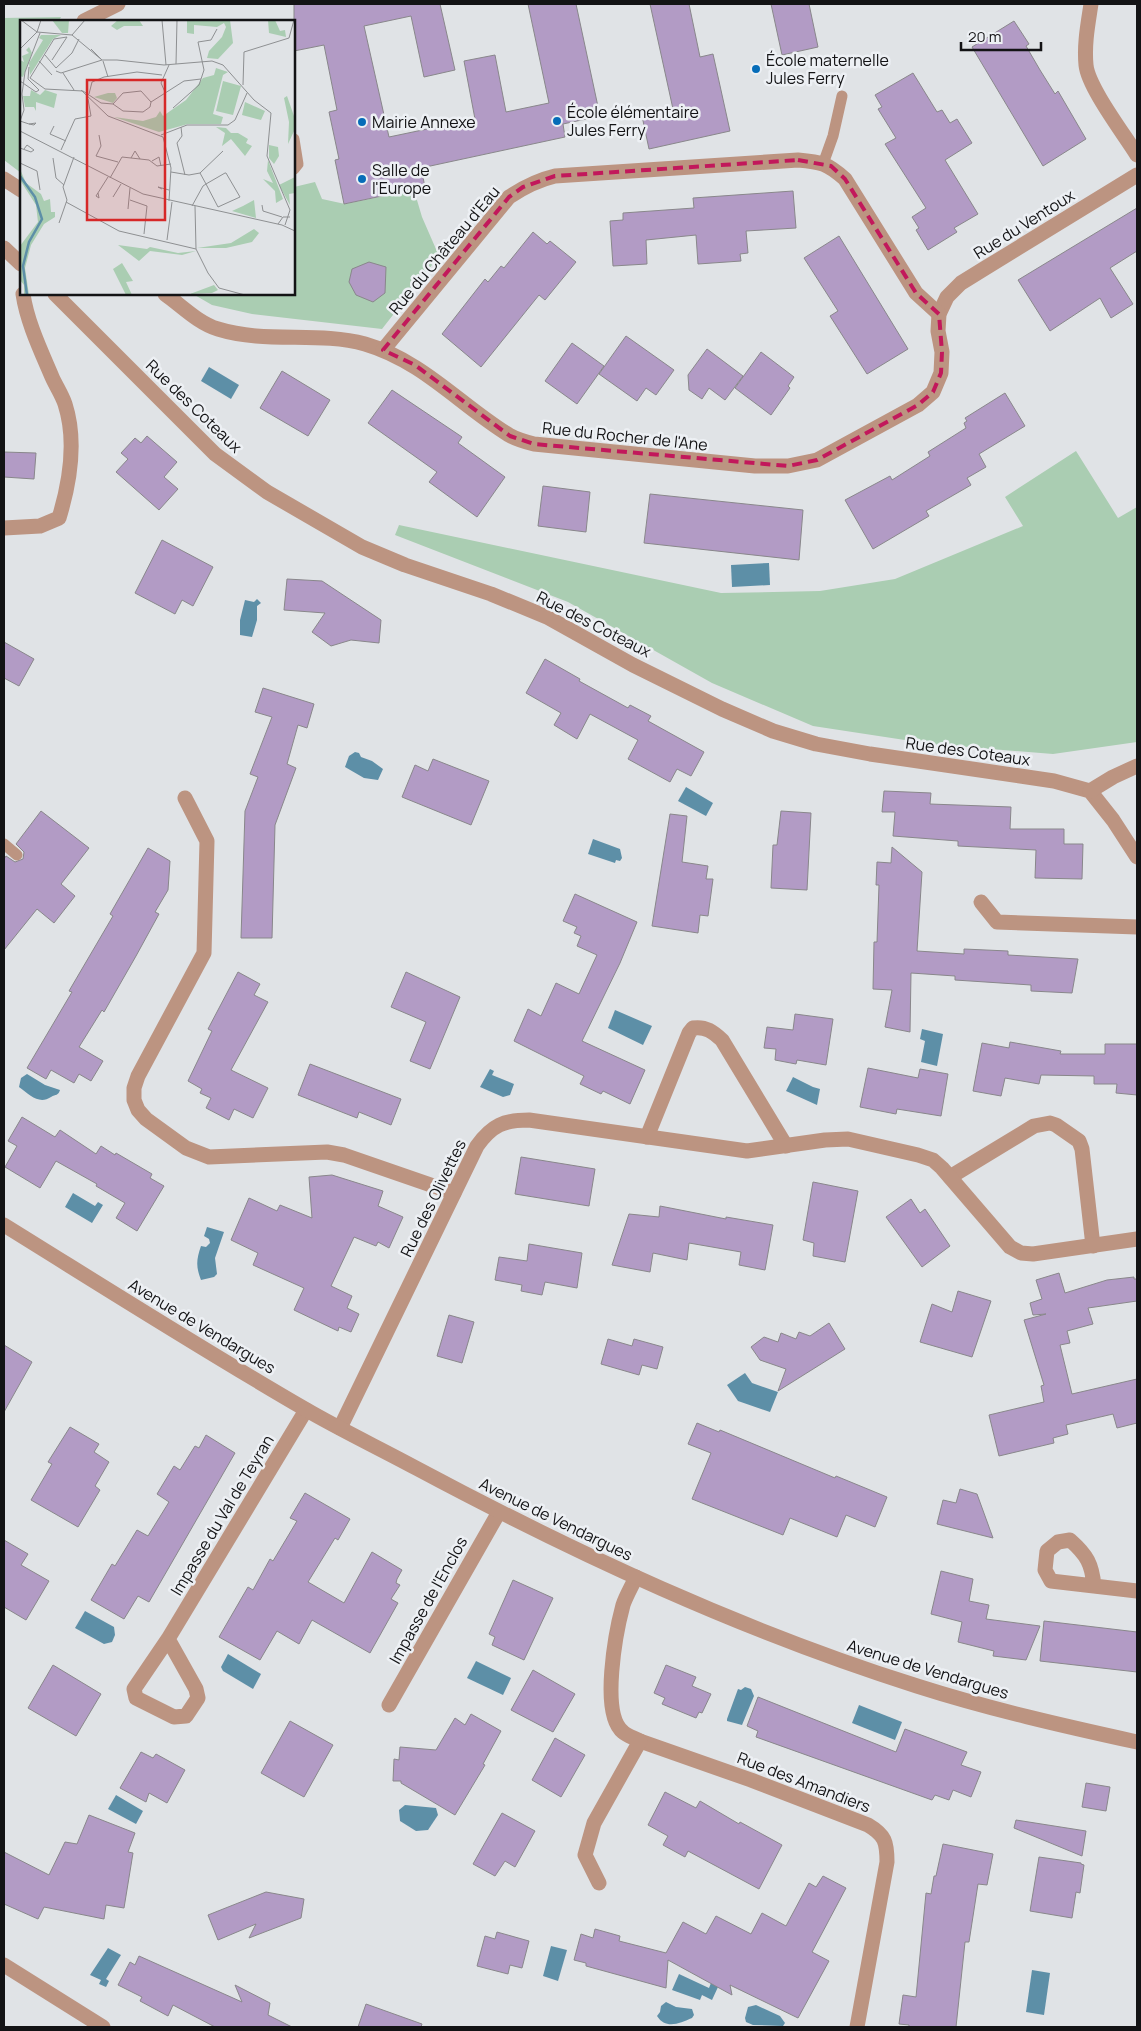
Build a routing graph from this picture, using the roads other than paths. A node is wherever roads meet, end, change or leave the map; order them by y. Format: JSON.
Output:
{"nodes":[{"id":1,"x":118,"y":4,"type":"edge"},
{"id":2,"x":1091,"y":4,"type":"edge"},
{"id":3,"x":86,"y":20,"type":"edge"},
{"id":4,"x":842,"y":96,"type":"dead end"},
{"id":5,"x":295,"y":145,"type":"edge"},
{"id":6,"x":1137,"y":155,"type":"edge"},
{"id":7,"x":823,"y":164,"type":"junction"},
{"id":8,"x":295,"y":168,"type":"edge"},
{"id":9,"x":1137,"y":175,"type":"edge"},
{"id":10,"x":4,"y":179,"type":"edge"},
{"id":11,"x":20,"y":189,"type":"edge"},
{"id":12,"x":4,"y":248,"type":"edge"},
{"id":13,"x":20,"y":264,"type":"edge"},
{"id":14,"x":23,"y":295,"type":"edge"},
{"id":15,"x":56,"y":295,"type":"edge"},
{"id":16,"x":166,"y":295,"type":"edge"},
{"id":17,"x":940,"y":314,"type":"junction"},
{"id":18,"x":383,"y":350,"type":"junction"},
{"id":19,"x":4,"y":528,"type":"edge"},
{"id":20,"x":1137,"y":766,"type":"edge"},
{"id":21,"x":1090,"y":791,"type":"junction"},
{"id":22,"x":185,"y":798,"type":"dead end"},
{"id":23,"x":4,"y":844,"type":"edge"},
{"id":24,"x":18,"y":855,"type":"dead end"},
{"id":25,"x":1137,"y":857,"type":"edge"},
{"id":26,"x":981,"y":902,"type":"dead end"},
{"id":27,"x":1137,"y":927,"type":"edge"},
{"id":28,"x":647,"y":1137,"type":"junction"},
{"id":29,"x":786,"y":1146,"type":"junction"},
{"id":30,"x":950,"y":1177,"type":"junction"},
{"id":31,"x":454,"y":1193,"type":"junction"},
{"id":32,"x":4,"y":1225,"type":"edge"},
{"id":33,"x":1137,"y":1239,"type":"edge"},
{"id":34,"x":1093,"y":1246,"type":"junction"},
{"id":35,"x":306,"y":1410,"type":"junction"},
{"id":36,"x":340,"y":1428,"type":"junction"},
{"id":37,"x":499,"y":1512,"type":"junction"},
{"id":38,"x":636,"y":1577,"type":"junction"},
{"id":39,"x":1094,"y":1586,"type":"dead end"},
{"id":40,"x":1137,"y":1592,"type":"edge"},
{"id":41,"x":168,"y":1639,"type":"junction"},
{"id":42,"x":389,"y":1705,"type":"dead end"},
{"id":43,"x":640,"y":1741,"type":"junction"},
{"id":44,"x":1137,"y":1742,"type":"edge"},
{"id":45,"x":599,"y":1884,"type":"dead end"},
{"id":46,"x":4,"y":1965,"type":"edge"},
{"id":47,"x":103,"y":2027,"type":"edge"},
{"id":48,"x":857,"y":2027,"type":"edge"}],
"edges":[{"from":1,"to":3,"type":"street"},
{"from":2,"to":6,"type":"street"},
{"from":4,"to":7,"type":"lane"},
{"from":5,"to":8,"type":"lane"},
{"from":7,"to":17,"type":"street","name":"Rue du Château d'Eau"},
{"from":7,"to":18,"type":"street","name":"Rue du Château d'Eau"},
{"from":9,"to":17,"type":"street","name":"Rue du Ventoux"},
{"from":10,"to":11,"type":"street"},
{"from":12,"to":13,"type":"street"},
{"from":14,"to":19,"type":"street"},
{"from":15,"to":21,"type":"street","name":"Rue des Coteaux"},
{"from":16,"to":18,"type":"street","name":"Rue du Rocher de l'Ane"},
{"from":17,"to":18,"type":"street","name":"Rue du Rocher de l'Ane"},
{"from":20,"to":21,"type":"street"},
{"from":21,"to":25,"type":"street"},
{"from":22,"to":31,"type":"street"},
{"from":23,"to":24,"type":"lane"},
{"from":26,"to":27,"type":"street"},
{"from":28,"to":29,"type":"street","name":"Rue des Olivettes"},
{"from":28,"to":29,"type":"street"},
{"from":28,"to":31,"type":"street","name":"Rue des Olivettes"},
{"from":29,"to":30,"type":"street","name":"Rue des Olivettes"},
{"from":30,"to":34,"type":"street","name":"Rue des Olivettes"},
{"from":30,"to":34,"type":"street"},
{"from":31,"to":36,"type":"street","name":"Rue des Olivettes"},
{"from":32,"to":35,"type":"street","name":"Avenue de Vendargues"},
{"from":33,"to":34,"type":"street","name":"Rue des Olivettes"},
{"from":35,"to":36,"type":"street","name":"Avenue de Vendargues"},
{"from":35,"to":41,"type":"street","name":"Impasse du Val de Teyran"},
{"from":36,"to":37,"type":"street","name":"Avenue de Vendargues"},
{"from":37,"to":38,"type":"street","name":"Avenue de Vendargues"},
{"from":37,"to":42,"type":"street","name":"Impasse de l'Enclos"},
{"from":38,"to":43,"type":"street","name":"Rue des Amandiers"},
{"from":38,"to":44,"type":"street","name":"Avenue de Vendargues"},
{"from":39,"to":40,"type":"street"},
{"from":41,"to":41,"type":"street","name":"Impasse du Val de Teyran"},
{"from":43,"to":45,"type":"street"},
{"from":43,"to":48,"type":"street","name":"Rue des Amandiers"},
{"from":46,"to":47,"type":"street"}]}
